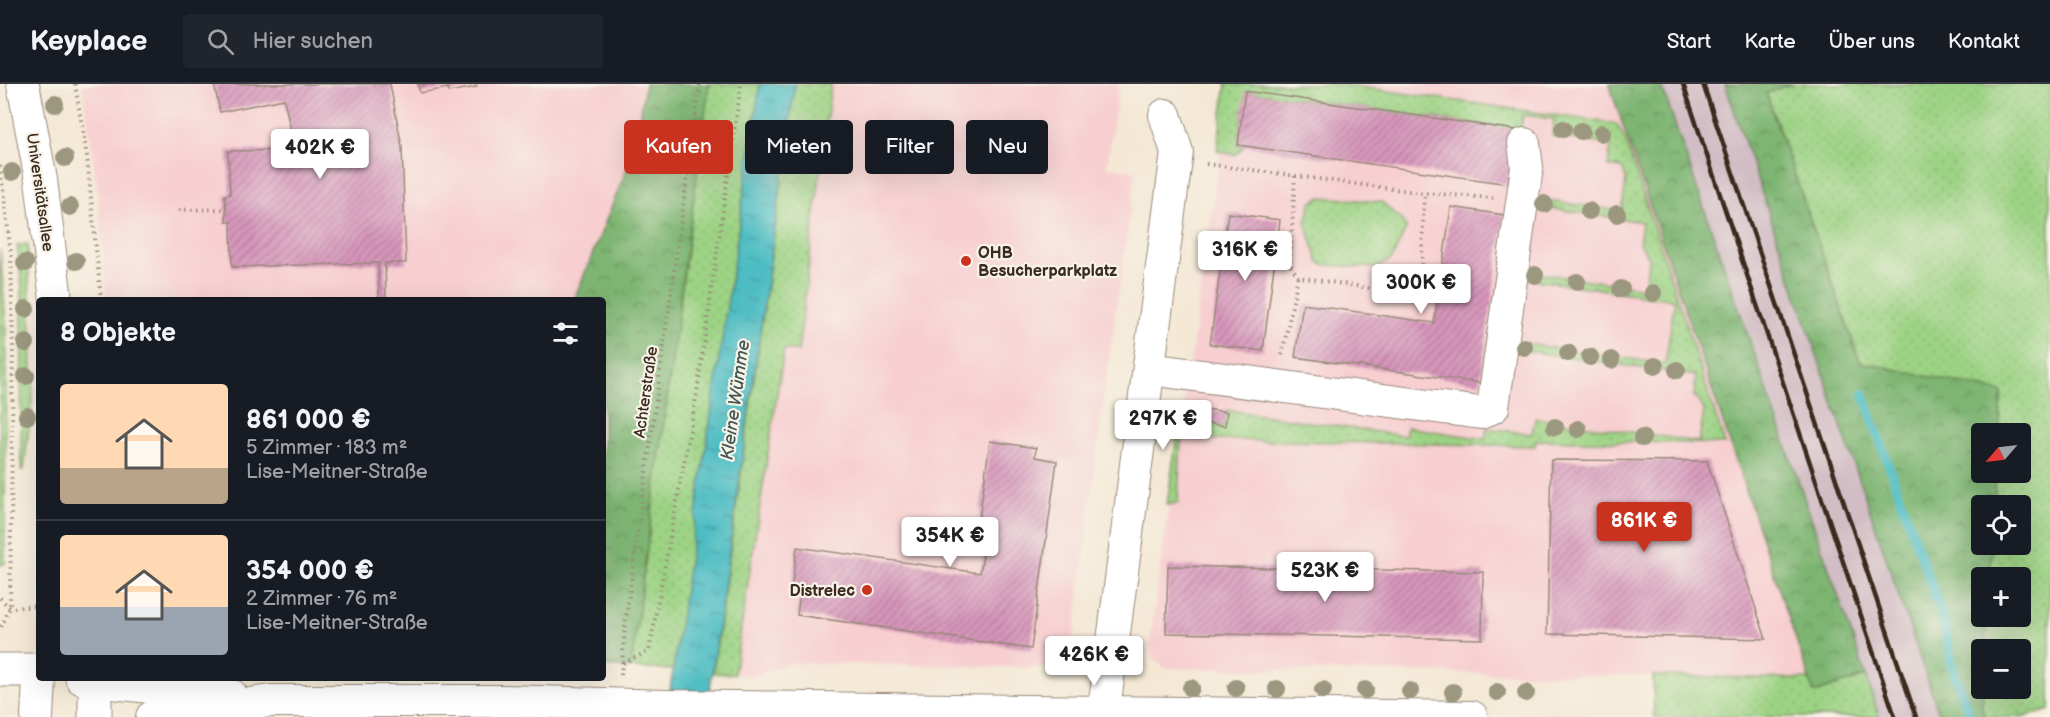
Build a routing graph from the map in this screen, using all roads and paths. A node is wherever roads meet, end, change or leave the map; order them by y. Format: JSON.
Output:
{"nodes":[{"id":1,"x":23,"y":84,"type":"edge"},
{"id":2,"x":75,"y":84,"type":"edge"},
{"id":3,"x":700,"y":84,"type":"edge"},
{"id":4,"x":741,"y":84,"type":"edge"},
{"id":5,"x":1165,"y":115,"type":"dead end"},
{"id":6,"x":1524,"y":144,"type":"dead end"},
{"id":7,"x":0,"y":166,"type":"edge"},
{"id":8,"x":1174,"y":172,"type":"junction"},
{"id":9,"x":1295,"y":176,"type":"junction"},
{"id":10,"x":1424,"y":193,"type":"junction"},
{"id":11,"x":1522,"y":200,"type":"junction"},
{"id":12,"x":226,"y":209,"type":"dead end"},
{"id":13,"x":179,"y":210,"type":"dead end"},
{"id":14,"x":1298,"y":277,"type":"junction"},
{"id":15,"x":56,"y":297,"type":"edge"},
{"id":16,"x":101,"y":297,"type":"edge"},
{"id":17,"x":1149,"y":369,"type":"junction"},
{"id":18,"x":1277,"y":386,"type":"junction"},
{"id":19,"x":0,"y":598,"type":"edge"},
{"id":20,"x":36,"y":606,"type":"edge"},
{"id":21,"x":10,"y":608,"type":"junction"},
{"id":22,"x":0,"y":629,"type":"edge"},
{"id":23,"x":622,"y":663,"type":"junction"},
{"id":24,"x":36,"y":669,"type":"edge"},
{"id":25,"x":0,"y":670,"type":"edge"},
{"id":26,"x":39,"y":681,"type":"edge"},
{"id":27,"x":91,"y":681,"type":"edge"},
{"id":28,"x":111,"y":681,"type":"edge"},
{"id":29,"x":271,"y":701,"type":"junction"},
{"id":30,"x":618,"y":704,"type":"junction"},
{"id":31,"x":1103,"y":715,"type":"edge"},
{"id":32,"x":37,"y":717,"type":"edge"},
{"id":33,"x":95,"y":717,"type":"edge"},
{"id":34,"x":152,"y":717,"type":"edge"},
{"id":35,"x":1472,"y":717,"type":"edge"}],
"edges":[{"from":1,"to":15,"type":"street","name":"Universitätsallee"},
{"from":2,"to":16,"type":"path"},
{"from":3,"to":23,"type":"path","name":"Achterstraße"},
{"from":4,"to":23,"type":"path"},
{"from":5,"to":8,"type":"street"},
{"from":6,"to":11,"type":"street"},
{"from":7,"to":21,"type":"path"},
{"from":8,"to":9,"type":"path"},
{"from":8,"to":17,"type":"street"},
{"from":9,"to":10,"type":"path"},
{"from":9,"to":14,"type":"path"},
{"from":10,"to":11,"type":"path"},
{"from":10,"to":14,"type":"path"},
{"from":11,"to":18,"type":"street"},
{"from":12,"to":13,"type":"path"},
{"from":14,"to":18,"type":"path"},
{"from":17,"to":18,"type":"street"},
{"from":17,"to":31,"type":"street"},
{"from":19,"to":21,"type":"path"},
{"from":20,"to":21,"type":"path"},
{"from":21,"to":22,"type":"path"},
{"from":23,"to":30,"type":"path","name":"Achterstraße"},
{"from":24,"to":25,"type":"main road"},
{"from":26,"to":32,"type":"street"},
{"from":27,"to":33,"type":"main road"},
{"from":28,"to":29,"type":"street"},
{"from":29,"to":30,"type":"street"},
{"from":29,"to":34,"type":"street"},
{"from":30,"to":31,"type":"street"},
{"from":31,"to":35,"type":"street"}]}
